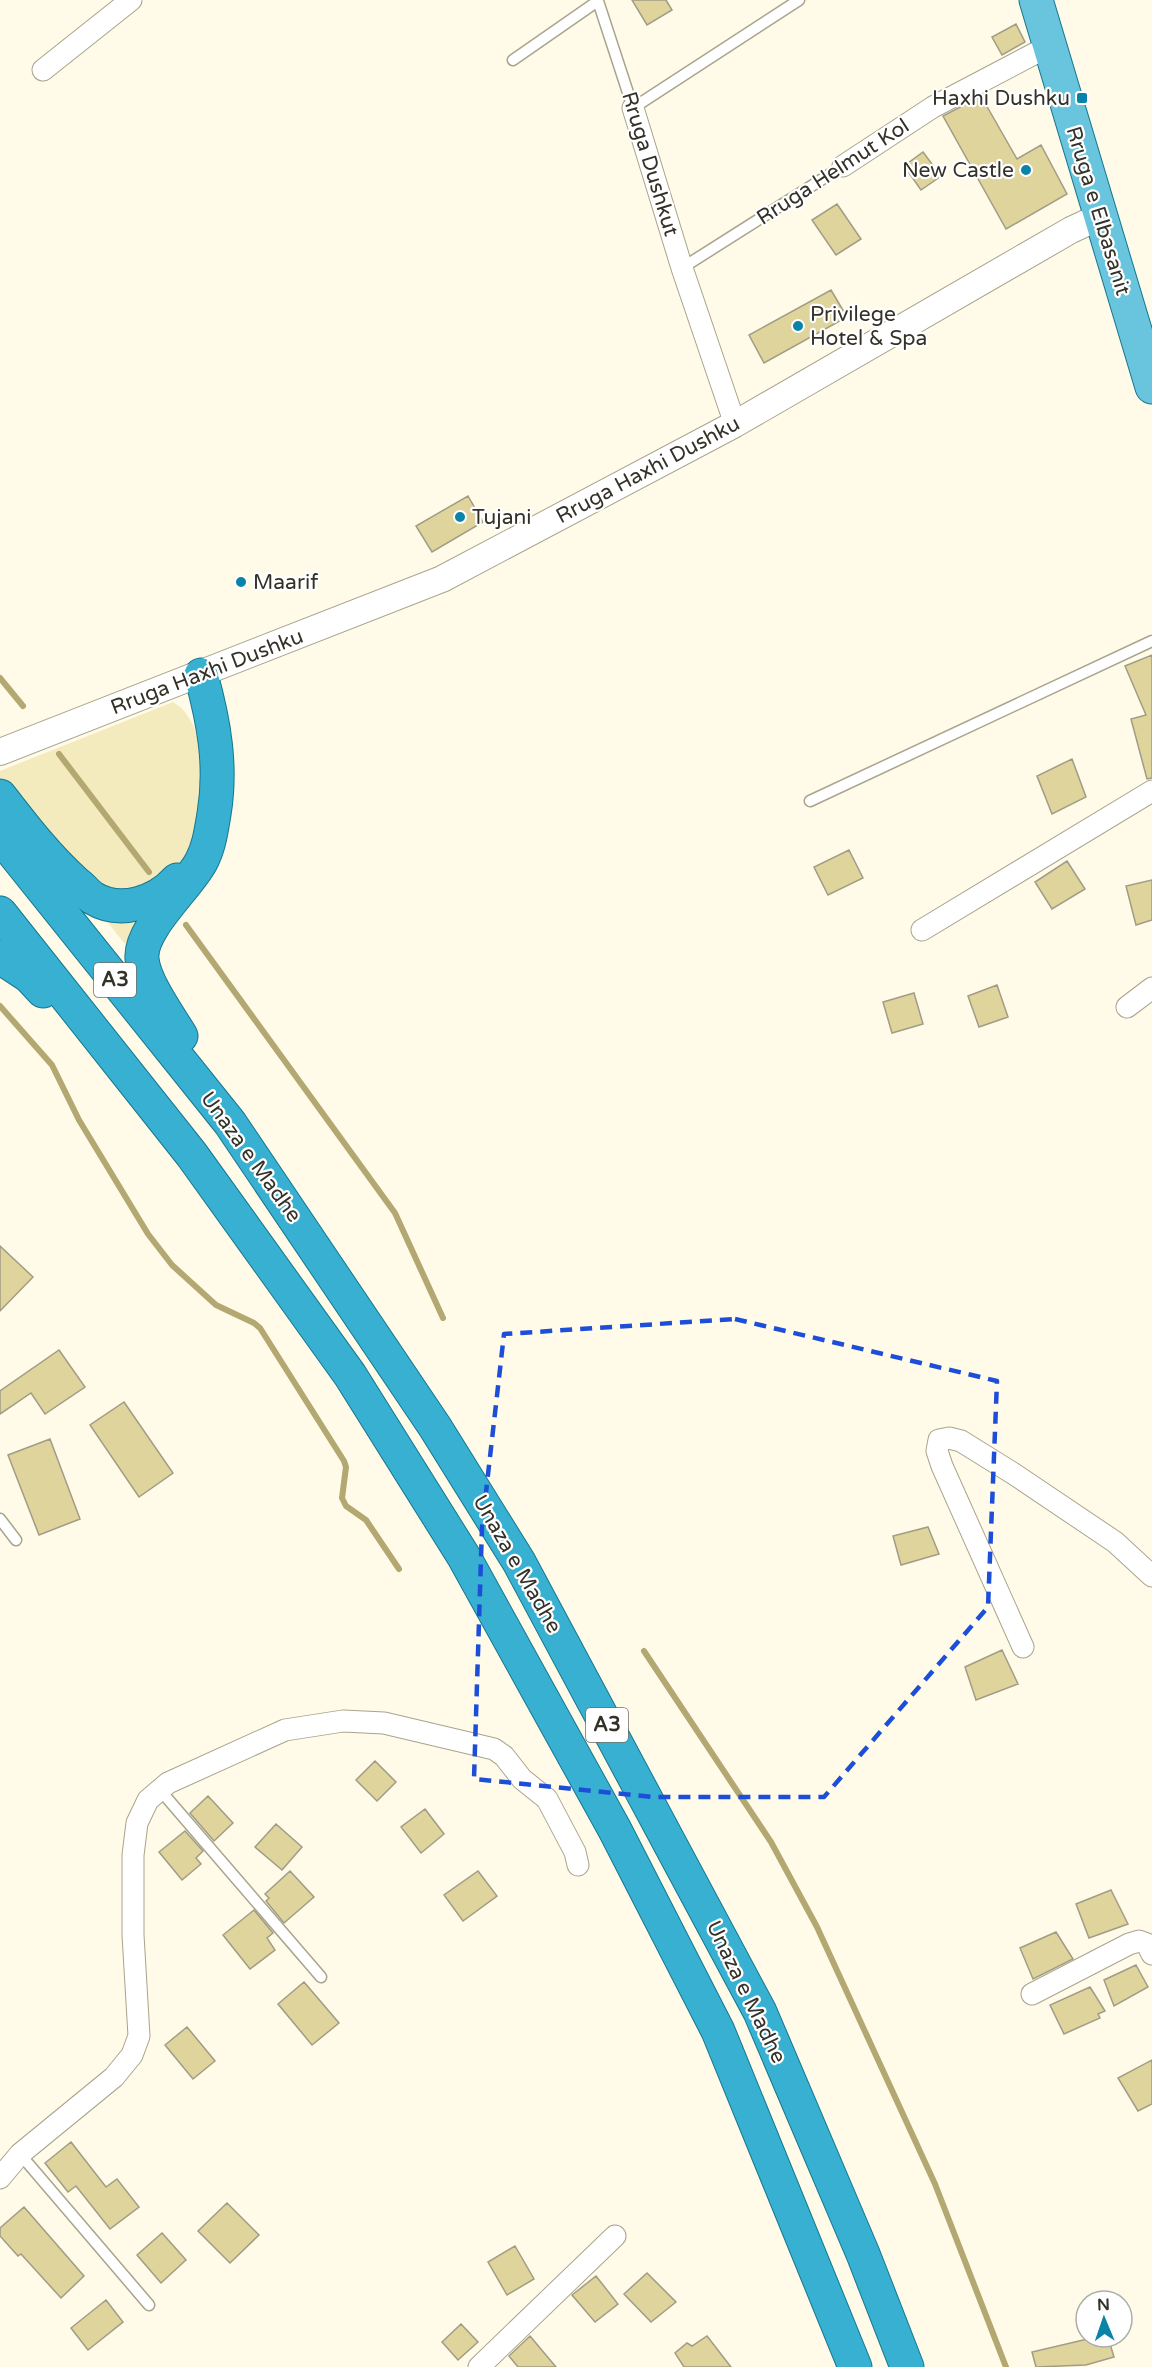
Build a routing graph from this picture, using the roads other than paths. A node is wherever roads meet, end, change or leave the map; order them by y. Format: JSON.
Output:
{"nodes":[{"id":1,"x":131,"y":0,"type":"edge"},
{"id":2,"x":799,"y":0,"type":"edge"},
{"id":3,"x":1036,"y":0,"type":"edge"},
{"id":4,"x":1049,"y":46,"type":"junction"},
{"id":5,"x":513,"y":60,"type":"dead end"},
{"id":6,"x":43,"y":70,"type":"dead end"},
{"id":7,"x":633,"y":108,"type":"junction"},
{"id":8,"x":843,"y":166,"type":"joint"},
{"id":9,"x":1099,"y":217,"type":"junction"},
{"id":10,"x":682,"y":268,"type":"junction"},
{"id":11,"x":1152,"y":387,"type":"edge"},
{"id":12,"x":735,"y":424,"type":"junction"},
{"id":13,"x":1152,"y":641,"type":"edge"},
{"id":14,"x":191,"y":678,"type":"junction"},
{"id":15,"x":5,"y":750,"type":"edge"},
{"id":16,"x":1152,"y":791,"type":"edge"},
{"id":17,"x":0,"y":796,"type":"edge"},
{"id":18,"x":810,"y":801,"type":"dead end"},
{"id":19,"x":0,"y":836,"type":"edge"},
{"id":20,"x":0,"y":913,"type":"edge"},
{"id":21,"x":922,"y":930,"type":"dead end"},
{"id":22,"x":0,"y":957,"type":"edge"},
{"id":23,"x":1152,"y":988,"type":"edge"},
{"id":24,"x":1127,"y":1007,"type":"dead end"},
{"id":25,"x":230,"y":1123,"type":"junction"},
{"id":26,"x":192,"y":1155,"type":"junction"},
{"id":27,"x":0,"y":1519,"type":"edge"},
{"id":28,"x":16,"y":1540,"type":"dead end"},
{"id":29,"x":1152,"y":1576,"type":"edge"},
{"id":30,"x":1023,"y":1647,"type":"dead end"},
{"id":31,"x":160,"y":1790,"type":"junction"},
{"id":32,"x":578,"y":1865,"type":"dead end"},
{"id":33,"x":1152,"y":1954,"type":"edge"},
{"id":34,"x":321,"y":1977,"type":"dead end"},
{"id":35,"x":1032,"y":1994,"type":"dead end"},
{"id":36,"x":20,"y":2154,"type":"junction"},
{"id":37,"x":0,"y":2178,"type":"edge"},
{"id":38,"x":615,"y":2236,"type":"dead end"},
{"id":39,"x":149,"y":2305,"type":"dead end"},
{"id":40,"x":479,"y":2367,"type":"edge"},
{"id":41,"x":855,"y":2367,"type":"edge"},
{"id":42,"x":907,"y":2367,"type":"edge"}],
"edges":[{"from":1,"to":6,"type":"street"},
{"from":2,"to":7,"type":"lane"},
{"from":3,"to":4,"type":"main road","name":"Rruga e Elbasanit"},
{"from":4,"to":8,"type":"street","name":"Rruga Helmut Kol"},
{"from":4,"to":9,"type":"main road","name":"Rruga e Elbasanit"},
{"from":5,"to":7,"type":"lane","name":"Rruga Dushkut"},
{"from":7,"to":10,"type":"street","name":"Rruga Dushkut"},
{"from":8,"to":10,"type":"lane","name":"Rruga Helmut Kol"},
{"from":9,"to":11,"type":"main road","name":"Rruga e Elbasanit"},
{"from":9,"to":12,"type":"street","name":"Rruga Haxhi Dushku"},
{"from":10,"to":12,"type":"street","name":"Rruga Dushkut"},
{"from":12,"to":14,"type":"street","name":"Rruga Haxhi Dushku"},
{"from":13,"to":18,"type":"lane"},
{"from":14,"to":15,"type":"street","name":"Rruga Haxhi Dushku"},
{"from":14,"to":17,"type":"highway"},
{"from":14,"to":25,"type":"highway"},
{"from":16,"to":21,"type":"street"},
{"from":19,"to":25,"type":"highway","name":"Unaza e Madhe","number":"A3"},
{"from":20,"to":26,"type":"highway","name":"Unaza e Madhe","number":"A3"},
{"from":22,"to":26,"type":"highway"},
{"from":23,"to":24,"type":"street"},
{"from":25,"to":42,"type":"highway","name":"Unaza e Madhe","number":"A3"},
{"from":26,"to":41,"type":"highway","name":"Unaza e Madhe","number":"A3"},
{"from":27,"to":28,"type":"lane"},
{"from":29,"to":30,"type":"street"},
{"from":31,"to":32,"type":"street"},
{"from":31,"to":34,"type":"lane"},
{"from":31,"to":36,"type":"street"},
{"from":33,"to":35,"type":"street"},
{"from":36,"to":37,"type":"street"},
{"from":36,"to":39,"type":"lane"},
{"from":38,"to":40,"type":"street"}]}
